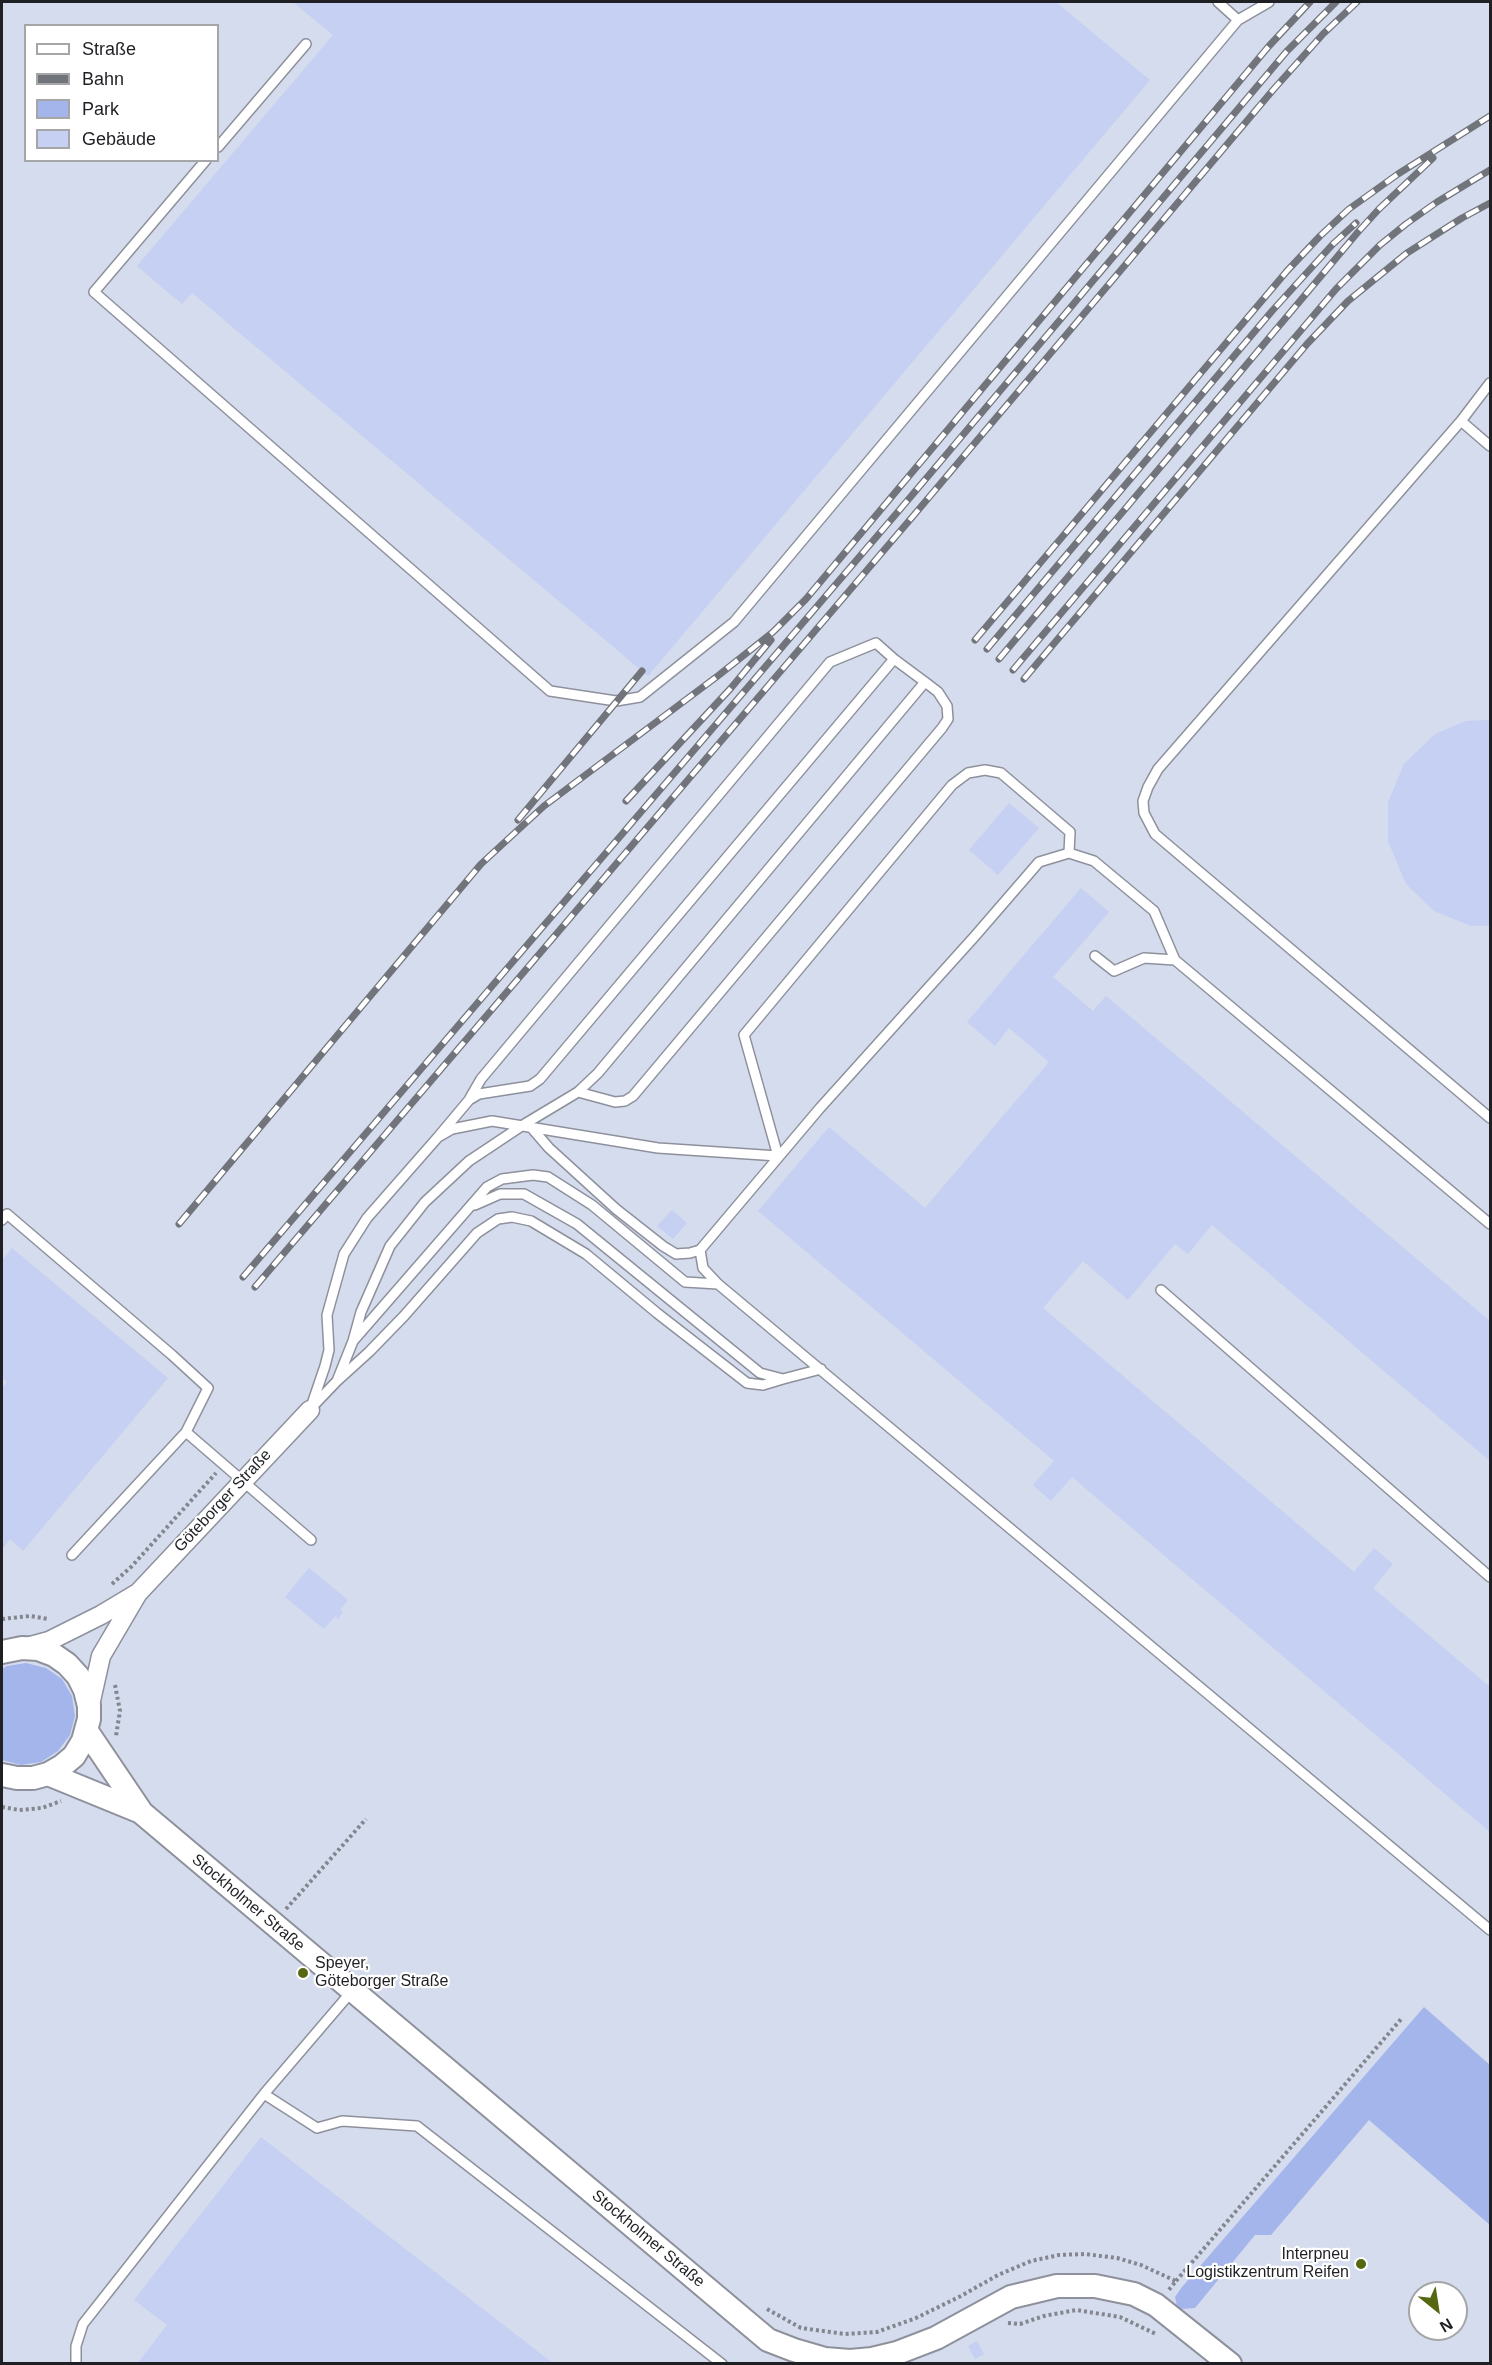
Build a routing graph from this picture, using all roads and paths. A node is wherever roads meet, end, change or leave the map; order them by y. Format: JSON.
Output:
{"nodes":[{"id":1,"x":1218,"y":2,"type":"edge"},
{"id":2,"x":1269,"y":2,"type":"edge"},
{"id":3,"x":1238,"y":20,"type":"junction"},
{"id":4,"x":306,"y":44,"type":"dead end"},
{"id":5,"x":219,"y":146,"type":"edge"},
{"id":6,"x":204,"y":162,"type":"edge"},
{"id":7,"x":1491,"y":383,"type":"edge"},
{"id":8,"x":1461,"y":421,"type":"junction"},
{"id":9,"x":1491,"y":446,"type":"edge"},
{"id":10,"x":894,"y":659,"type":"junction"},
{"id":11,"x":925,"y":682,"type":"junction"},
{"id":12,"x":1069,"y":853,"type":"junction"},
{"id":13,"x":1095,"y":956,"type":"dead end"},
{"id":14,"x":1175,"y":960,"type":"junction"},
{"id":15,"x":578,"y":1092,"type":"junction"},
{"id":16,"x":469,"y":1100,"type":"junction"},
{"id":17,"x":1491,"y":1118,"type":"edge"},
{"id":18,"x":526,"y":1125,"type":"junction"},
{"id":19,"x":438,"y":1137,"type":"junction"},
{"id":20,"x":778,"y":1156,"type":"junction"},
{"id":21,"x":465,"y":1212,"type":"junction"},
{"id":22,"x":2,"y":1221,"type":"edge"},
{"id":23,"x":1491,"y":1224,"type":"edge"},
{"id":24,"x":700,"y":1250,"type":"junction"},
{"id":25,"x":718,"y":1284,"type":"junction"},
{"id":26,"x":1161,"y":1290,"type":"dead end"},
{"id":27,"x":353,"y":1341,"type":"junction"},
{"id":28,"x":821,"y":1370,"type":"junction"},
{"id":29,"x":783,"y":1379,"type":"junction"},
{"id":30,"x":337,"y":1381,"type":"junction"},
{"id":31,"x":309,"y":1410,"type":"junction"},
{"id":32,"x":186,"y":1432,"type":"junction"},
{"id":33,"x":224,"y":1466,"type":"junction"},
{"id":34,"x":242,"y":1481,"type":"junction"},
{"id":35,"x":311,"y":1540,"type":"dead end"},
{"id":36,"x":72,"y":1555,"type":"dead end"},
{"id":37,"x":1491,"y":1577,"type":"edge"},
{"id":38,"x":106,"y":1588,"type":"dead end"},
{"id":39,"x":138,"y":1593,"type":"junction"},
{"id":40,"x":58,"y":1616,"type":"dead end"},
{"id":41,"x":49,"y":1620,"type":"dead end"},
{"id":42,"x":7,"y":1651,"type":"edge"},
{"id":43,"x":89,"y":1706,"type":"junction"},
{"id":44,"x":86,"y":1730,"type":"junction"},
{"id":45,"x":48,"y":1774,"type":"junction"},
{"id":46,"x":2,"y":1775,"type":"edge"},
{"id":47,"x":142,"y":1813,"type":"junction"},
{"id":48,"x":366,"y":1819,"type":"dead end"},
{"id":49,"x":296,"y":1898,"type":"dead end"},
{"id":50,"x":279,"y":1899,"type":"dead end"},
{"id":51,"x":297,"y":1914,"type":"dead end"},
{"id":52,"x":1491,"y":1930,"type":"edge"},
{"id":53,"x":352,"y":1991,"type":"junction"},
{"id":54,"x":1402,"y":2018,"type":"dead end"},
{"id":55,"x":264,"y":2094,"type":"junction"},
{"id":56,"x":1176,"y":2282,"type":"dead end"},
{"id":57,"x":765,"y":2308,"type":"dead end"},
{"id":58,"x":989,"y":2309,"type":"junction"},
{"id":59,"x":1157,"y":2334,"type":"dead end"},
{"id":60,"x":76,"y":2364,"type":"edge"},
{"id":61,"x":722,"y":2364,"type":"edge"},
{"id":62,"x":1230,"y":2364,"type":"edge"}],
"edges":[{"from":1,"to":3,"type":"lane"},
{"from":2,"to":3,"type":"lane"},
{"from":3,"to":6,"type":"lane"},
{"from":4,"to":5,"type":"lane"},
{"from":7,"to":8,"type":"lane"},
{"from":8,"to":9,"type":"lane"},
{"from":8,"to":17,"type":"lane"},
{"from":10,"to":11,"type":"lane"},
{"from":10,"to":16,"type":"lane"},
{"from":10,"to":16,"type":"lane"},
{"from":11,"to":15,"type":"lane"},
{"from":11,"to":15,"type":"lane"},
{"from":12,"to":14,"type":"lane"},
{"from":12,"to":20,"type":"lane"},
{"from":12,"to":20,"type":"lane"},
{"from":13,"to":14,"type":"lane"},
{"from":14,"to":23,"type":"lane"},
{"from":15,"to":18,"type":"lane"},
{"from":16,"to":19,"type":"lane"},
{"from":18,"to":19,"type":"lane"},
{"from":18,"to":20,"type":"lane"},
{"from":18,"to":24,"type":"lane"},
{"from":18,"to":27,"type":"lane"},
{"from":19,"to":31,"type":"lane"},
{"from":20,"to":24,"type":"lane"},
{"from":21,"to":25,"type":"lane"},
{"from":21,"to":27,"type":"lane"},
{"from":21,"to":29,"type":"lane"},
{"from":22,"to":32,"type":"lane"},
{"from":24,"to":25,"type":"lane"},
{"from":25,"to":28,"type":"lane"},
{"from":26,"to":37,"type":"lane"},
{"from":27,"to":30,"type":"lane"},
{"from":28,"to":29,"type":"lane"},
{"from":28,"to":52,"type":"lane"},
{"from":29,"to":30,"type":"lane"},
{"from":30,"to":31,"type":"lane"},
{"from":31,"to":34,"type":"street","name":"Göteborger Straße"},
{"from":32,"to":33,"type":"lane"},
{"from":32,"to":36,"type":"lane"},
{"from":33,"to":34,"type":"lane"},
{"from":33,"to":38,"type":"path"},
{"from":34,"to":35,"type":"lane"},
{"from":34,"to":39,"type":"street","name":"Göteborger Straße"},
{"from":39,"to":42,"type":"street","name":"Göteborger Straße"},
{"from":39,"to":43,"type":"street","name":"Göteborger Straße"},
{"from":40,"to":41,"type":"path"},
{"from":42,"to":43,"type":"street","name":"Stockholmer Straße"},
{"from":43,"to":44,"type":"street","name":"Stockholmer Straße"},
{"from":44,"to":45,"type":"street","name":"Stockholmer Straße"},
{"from":44,"to":47,"type":"street","name":"Stockholmer Straße"},
{"from":45,"to":46,"type":"street","name":"Stockholmer Straße"},
{"from":45,"to":47,"type":"street","name":"Stockholmer Straße"},
{"from":47,"to":53,"type":"street","name":"Stockholmer Straße"},
{"from":48,"to":49,"type":"path"},
{"from":50,"to":51,"type":"path"},
{"from":53,"to":55,"type":"lane"},
{"from":53,"to":58,"type":"street","name":"Stockholmer Straße"},
{"from":54,"to":56,"type":"path"},
{"from":55,"to":60,"type":"lane"},
{"from":55,"to":61,"type":"lane"},
{"from":57,"to":58,"type":"path"},
{"from":58,"to":59,"type":"path"},
{"from":58,"to":62,"type":"street","name":"Stockholmer Straße"}]}
